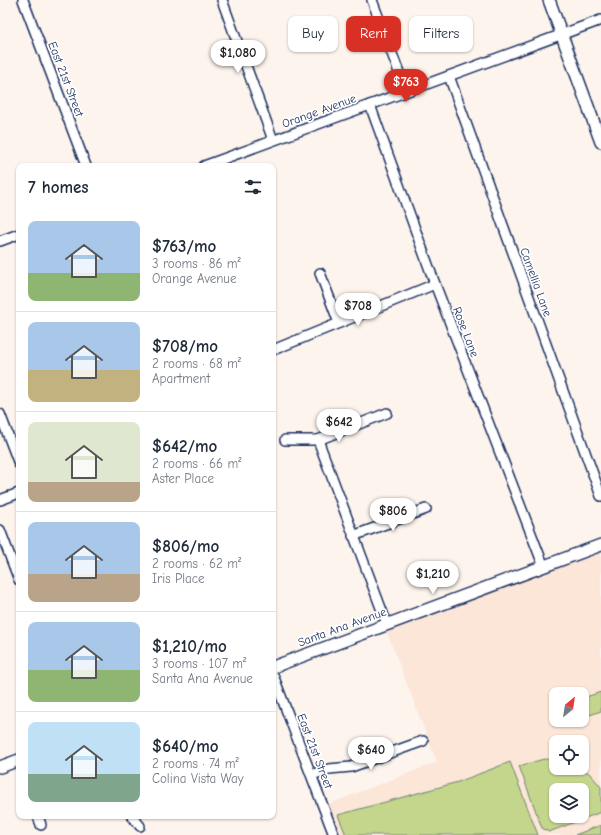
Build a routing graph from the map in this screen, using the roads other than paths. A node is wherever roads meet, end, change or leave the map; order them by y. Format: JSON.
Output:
{"nodes":[{"id":1,"x":23,"y":0,"type":"edge"},
{"id":2,"x":222,"y":0,"type":"edge"},
{"id":3,"x":372,"y":0,"type":"edge"},
{"id":4,"x":549,"y":0,"type":"edge"},
{"id":5,"x":601,"y":20,"type":"edge"},
{"id":6,"x":561,"y":34,"type":"junction"},
{"id":7,"x":449,"y":76,"type":"junction"},
{"id":8,"x":406,"y":91,"type":"junction"},
{"id":9,"x":370,"y":105,"type":"junction"},
{"id":10,"x":274,"y":140,"type":"junction"},
{"id":11,"x":601,"y":142,"type":"edge"},
{"id":12,"x":85,"y":163,"type":"edge"},
{"id":13,"x":212,"y":163,"type":"edge"},
{"id":14,"x":16,"y":235,"type":"edge"},
{"id":15,"x":0,"y":241,"type":"edge"},
{"id":16,"x":320,"y":273,"type":"dead end"},
{"id":17,"x":435,"y":284,"type":"junction"},
{"id":18,"x":339,"y":324,"type":"junction"},
{"id":19,"x":276,"y":349,"type":"edge"},
{"id":20,"x":387,"y":413,"type":"dead end"},
{"id":21,"x":0,"y":414,"type":"edge"},
{"id":22,"x":285,"y":440,"type":"dead end"},
{"id":23,"x":318,"y":440,"type":"junction"},
{"id":24,"x":16,"y":456,"type":"edge"},
{"id":25,"x":16,"y":494,"type":"edge"},
{"id":26,"x":601,"y":496,"type":"edge"},
{"id":27,"x":0,"y":500,"type":"edge"},
{"id":28,"x":426,"y":509,"type":"dead end"},
{"id":29,"x":0,"y":530,"type":"edge"},
{"id":30,"x":353,"y":536,"type":"junction"},
{"id":31,"x":601,"y":545,"type":"edge"},
{"id":32,"x":544,"y":567,"type":"junction"},
{"id":33,"x":16,"y":572,"type":"edge"},
{"id":34,"x":387,"y":624,"type":"junction"},
{"id":35,"x":276,"y":666,"type":"edge"},
{"id":36,"x":276,"y":683,"type":"edge"},
{"id":37,"x":423,"y":741,"type":"dead end"},
{"id":38,"x":16,"y":763,"type":"edge"},
{"id":39,"x":0,"y":766,"type":"edge"},
{"id":40,"x":312,"y":775,"type":"junction"},
{"id":41,"x":39,"y":819,"type":"edge"},
{"id":42,"x":134,"y":819,"type":"edge"},
{"id":43,"x":41,"y":825,"type":"dead end"},
{"id":44,"x":140,"y":826,"type":"dead end"},
{"id":45,"x":334,"y":835,"type":"edge"}],
"edges":[{"from":1,"to":12,"type":"street","name":"East 21st Street"},
{"from":2,"to":10,"type":"street"},
{"from":3,"to":8,"type":"street"},
{"from":4,"to":6,"type":"street"},
{"from":5,"to":6,"type":"street","name":"Orange Avenue"},
{"from":6,"to":7,"type":"street","name":"Orange Avenue"},
{"from":6,"to":11,"type":"street"},
{"from":7,"to":8,"type":"street","name":"Orange Avenue"},
{"from":7,"to":26,"type":"street","name":"Camellia Lane"},
{"from":8,"to":9,"type":"street","name":"Orange Avenue"},
{"from":9,"to":10,"type":"street","name":"Orange Avenue"},
{"from":9,"to":17,"type":"street","name":"Rose Lane"},
{"from":10,"to":13,"type":"street","name":"Orange Avenue"},
{"from":14,"to":15,"type":"street"},
{"from":16,"to":18,"type":"street"},
{"from":17,"to":18,"type":"street"},
{"from":17,"to":32,"type":"street","name":"Rose Lane"},
{"from":18,"to":19,"type":"street"},
{"from":20,"to":23,"type":"street"},
{"from":21,"to":24,"type":"street"},
{"from":22,"to":23,"type":"street"},
{"from":23,"to":30,"type":"street"},
{"from":25,"to":27,"type":"street"},
{"from":28,"to":30,"type":"street"},
{"from":29,"to":33,"type":"street"},
{"from":30,"to":34,"type":"street"},
{"from":31,"to":32,"type":"street","name":"Santa Ana Avenue"},
{"from":32,"to":34,"type":"street","name":"Santa Ana Avenue"},
{"from":34,"to":35,"type":"street","name":"Santa Ana Avenue"},
{"from":36,"to":40,"type":"street","name":"East 21st Street"},
{"from":37,"to":40,"type":"street"},
{"from":38,"to":39,"type":"street"},
{"from":40,"to":45,"type":"street","name":"East 21st Street"},
{"from":41,"to":43,"type":"street"},
{"from":42,"to":44,"type":"street"}]}
